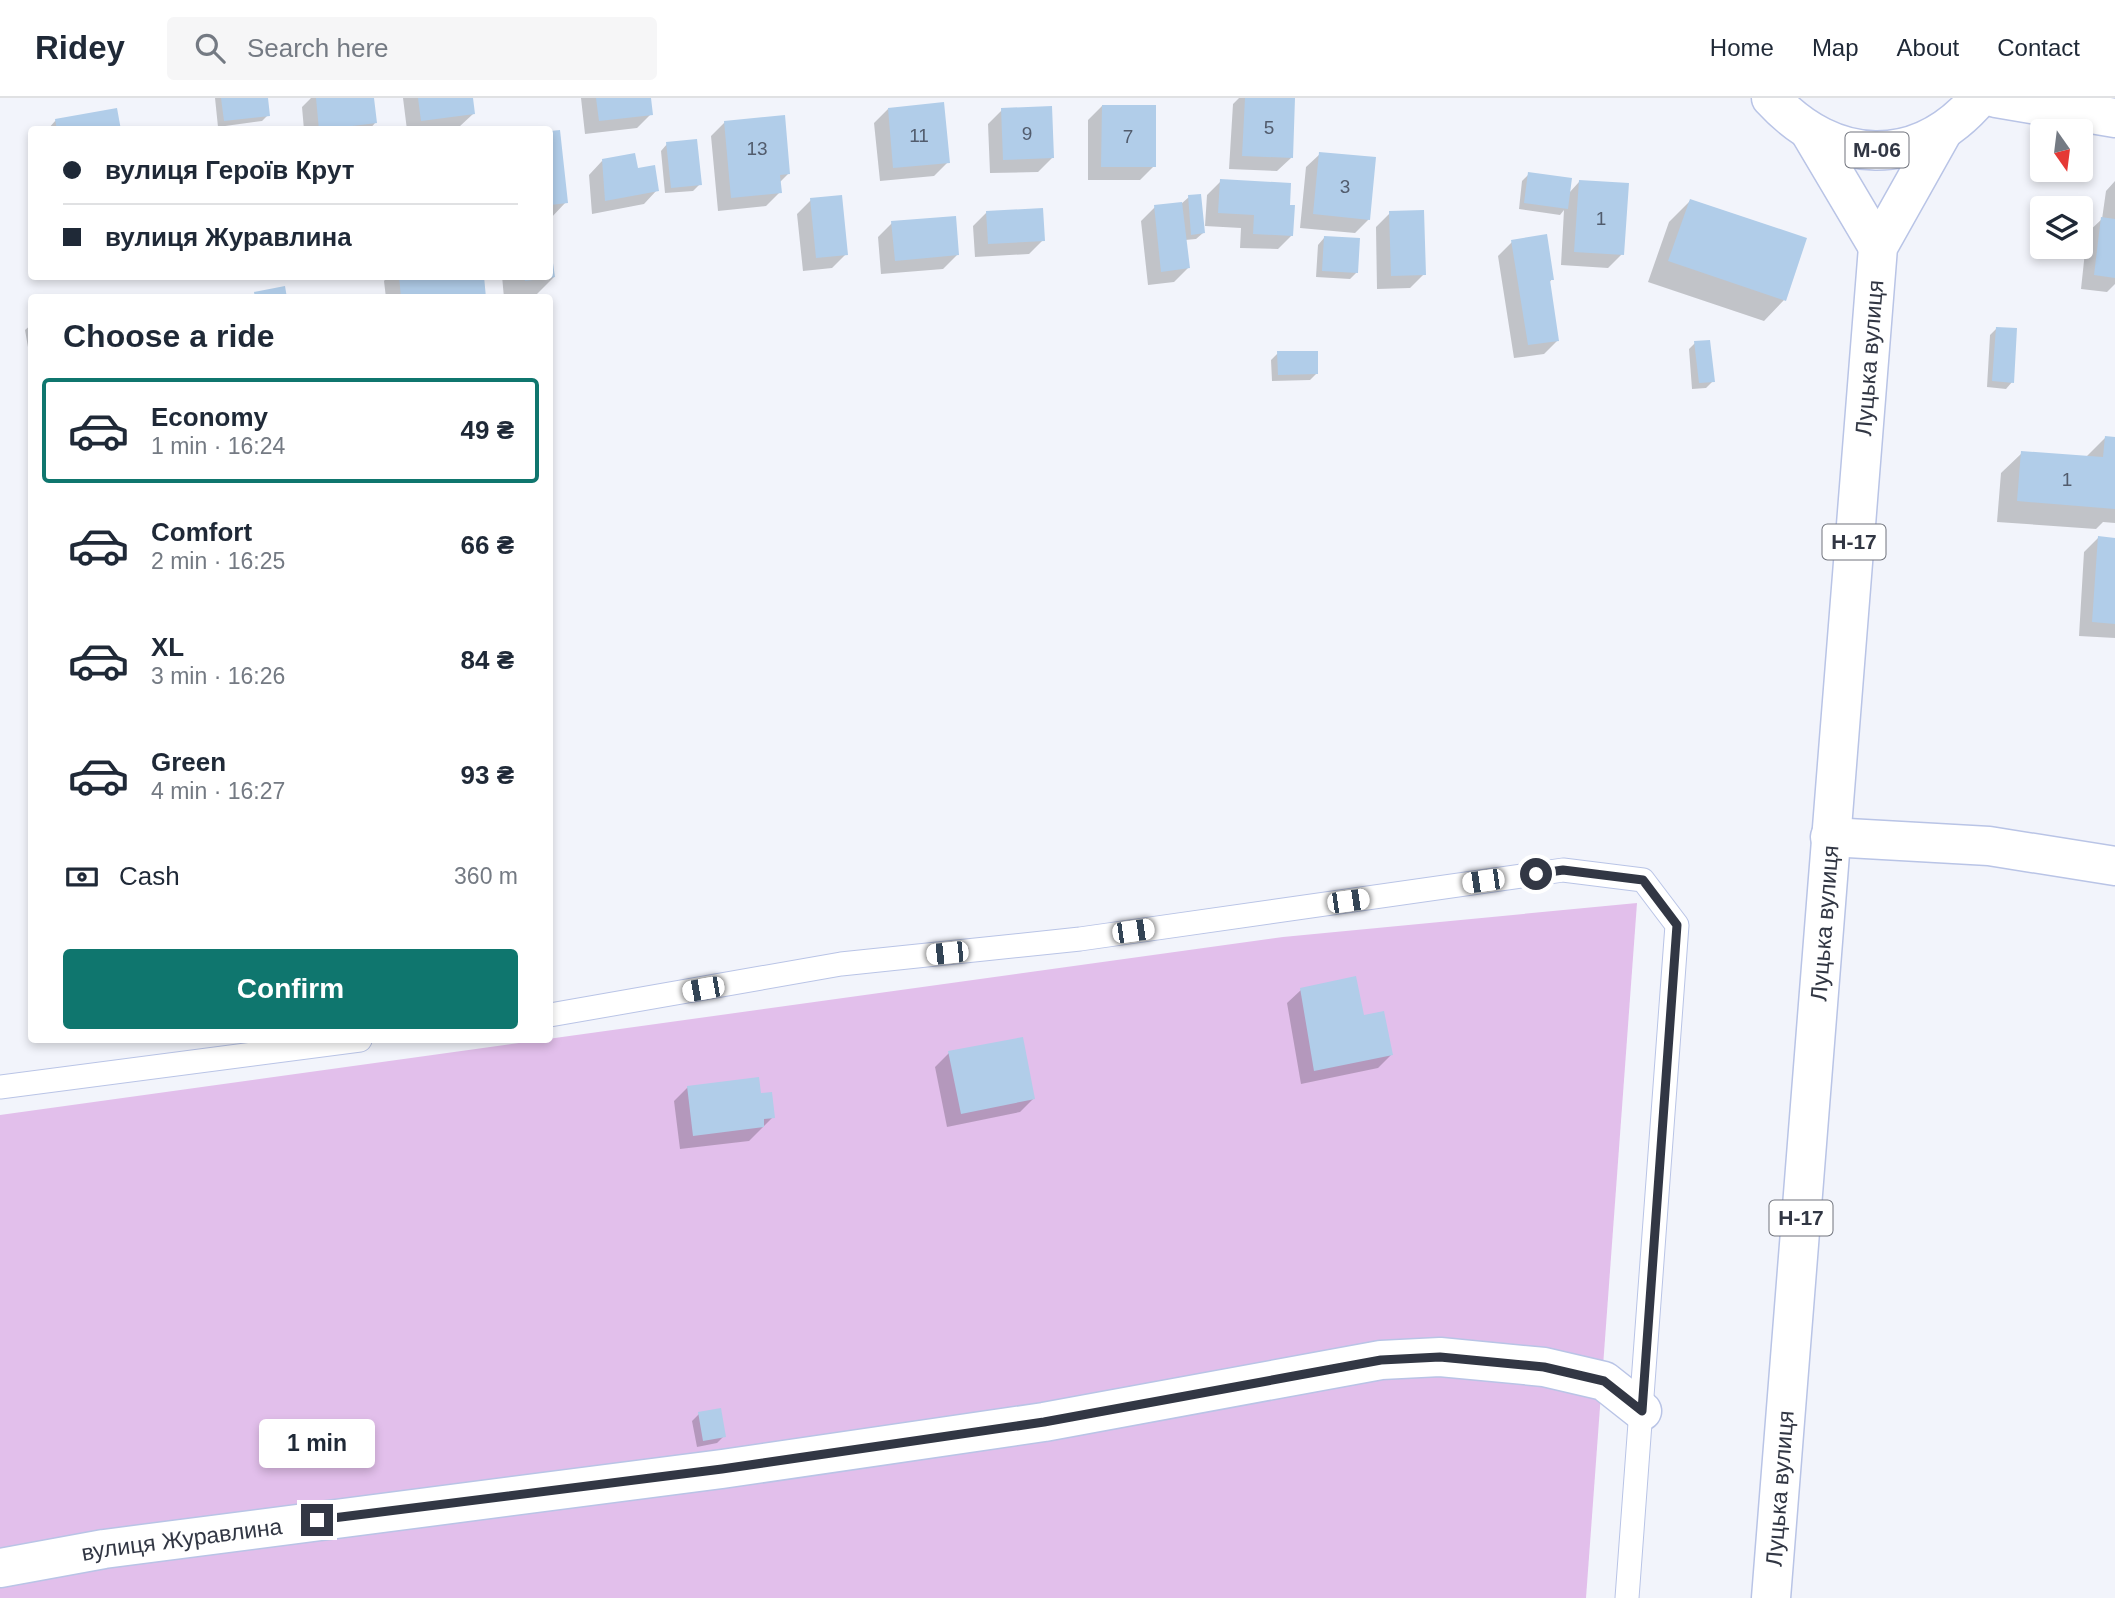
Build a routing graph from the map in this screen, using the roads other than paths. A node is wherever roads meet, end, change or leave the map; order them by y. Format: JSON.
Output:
{"nodes":[{"id":1,"x":1770,"y":98,"type":"edge"},
{"id":2,"x":1979,"y":98,"type":"edge"},
{"id":3,"x":1996,"y":98,"type":"edge"},
{"id":4,"x":2115,"y":118,"type":"edge"},
{"id":5,"x":1942,"y":133,"type":"junction"},
{"id":6,"x":1811,"y":134,"type":"junction"},
{"id":7,"x":1878,"y":247,"type":"junction"},
{"id":8,"x":1830,"y":838,"type":"junction"},
{"id":9,"x":2115,"y":866,"type":"edge"},
{"id":10,"x":553,"y":1014,"type":"edge"},
{"id":11,"x":337,"y":1043,"type":"edge"},
{"id":12,"x":0,"y":1087,"type":"edge"},
{"id":13,"x":1642,"y":1411,"type":"junction"},
{"id":14,"x":0,"y":1568,"type":"edge"},
{"id":15,"x":1627,"y":1598,"type":"edge"},
{"id":16,"x":1771,"y":1598,"type":"edge"}],
"edges":[{"from":1,"to":6,"type":"main road","number":"М-06"},
{"from":2,"to":5,"type":"main road","number":"М-06"},
{"from":3,"to":4,"type":"main road"},
{"from":5,"to":6,"type":"main road","number":"М-06"},
{"from":5,"to":7,"type":"main road","name":"Луцька вулиця","number":"Н-17"},
{"from":6,"to":7,"type":"main road","name":"Луцька вулиця"},
{"from":7,"to":8,"type":"main road","name":"Луцька вулиця","number":"Н-17"},
{"from":8,"to":9,"type":"main road"},
{"from":8,"to":16,"type":"main road","name":"Луцька вулиця","number":"Н-17"},
{"from":10,"to":13,"type":"lane"},
{"from":11,"to":12,"type":"lane"},
{"from":13,"to":14,"type":"main road","name":"вулиця Журавлина"},
{"from":13,"to":15,"type":"lane"}]}
